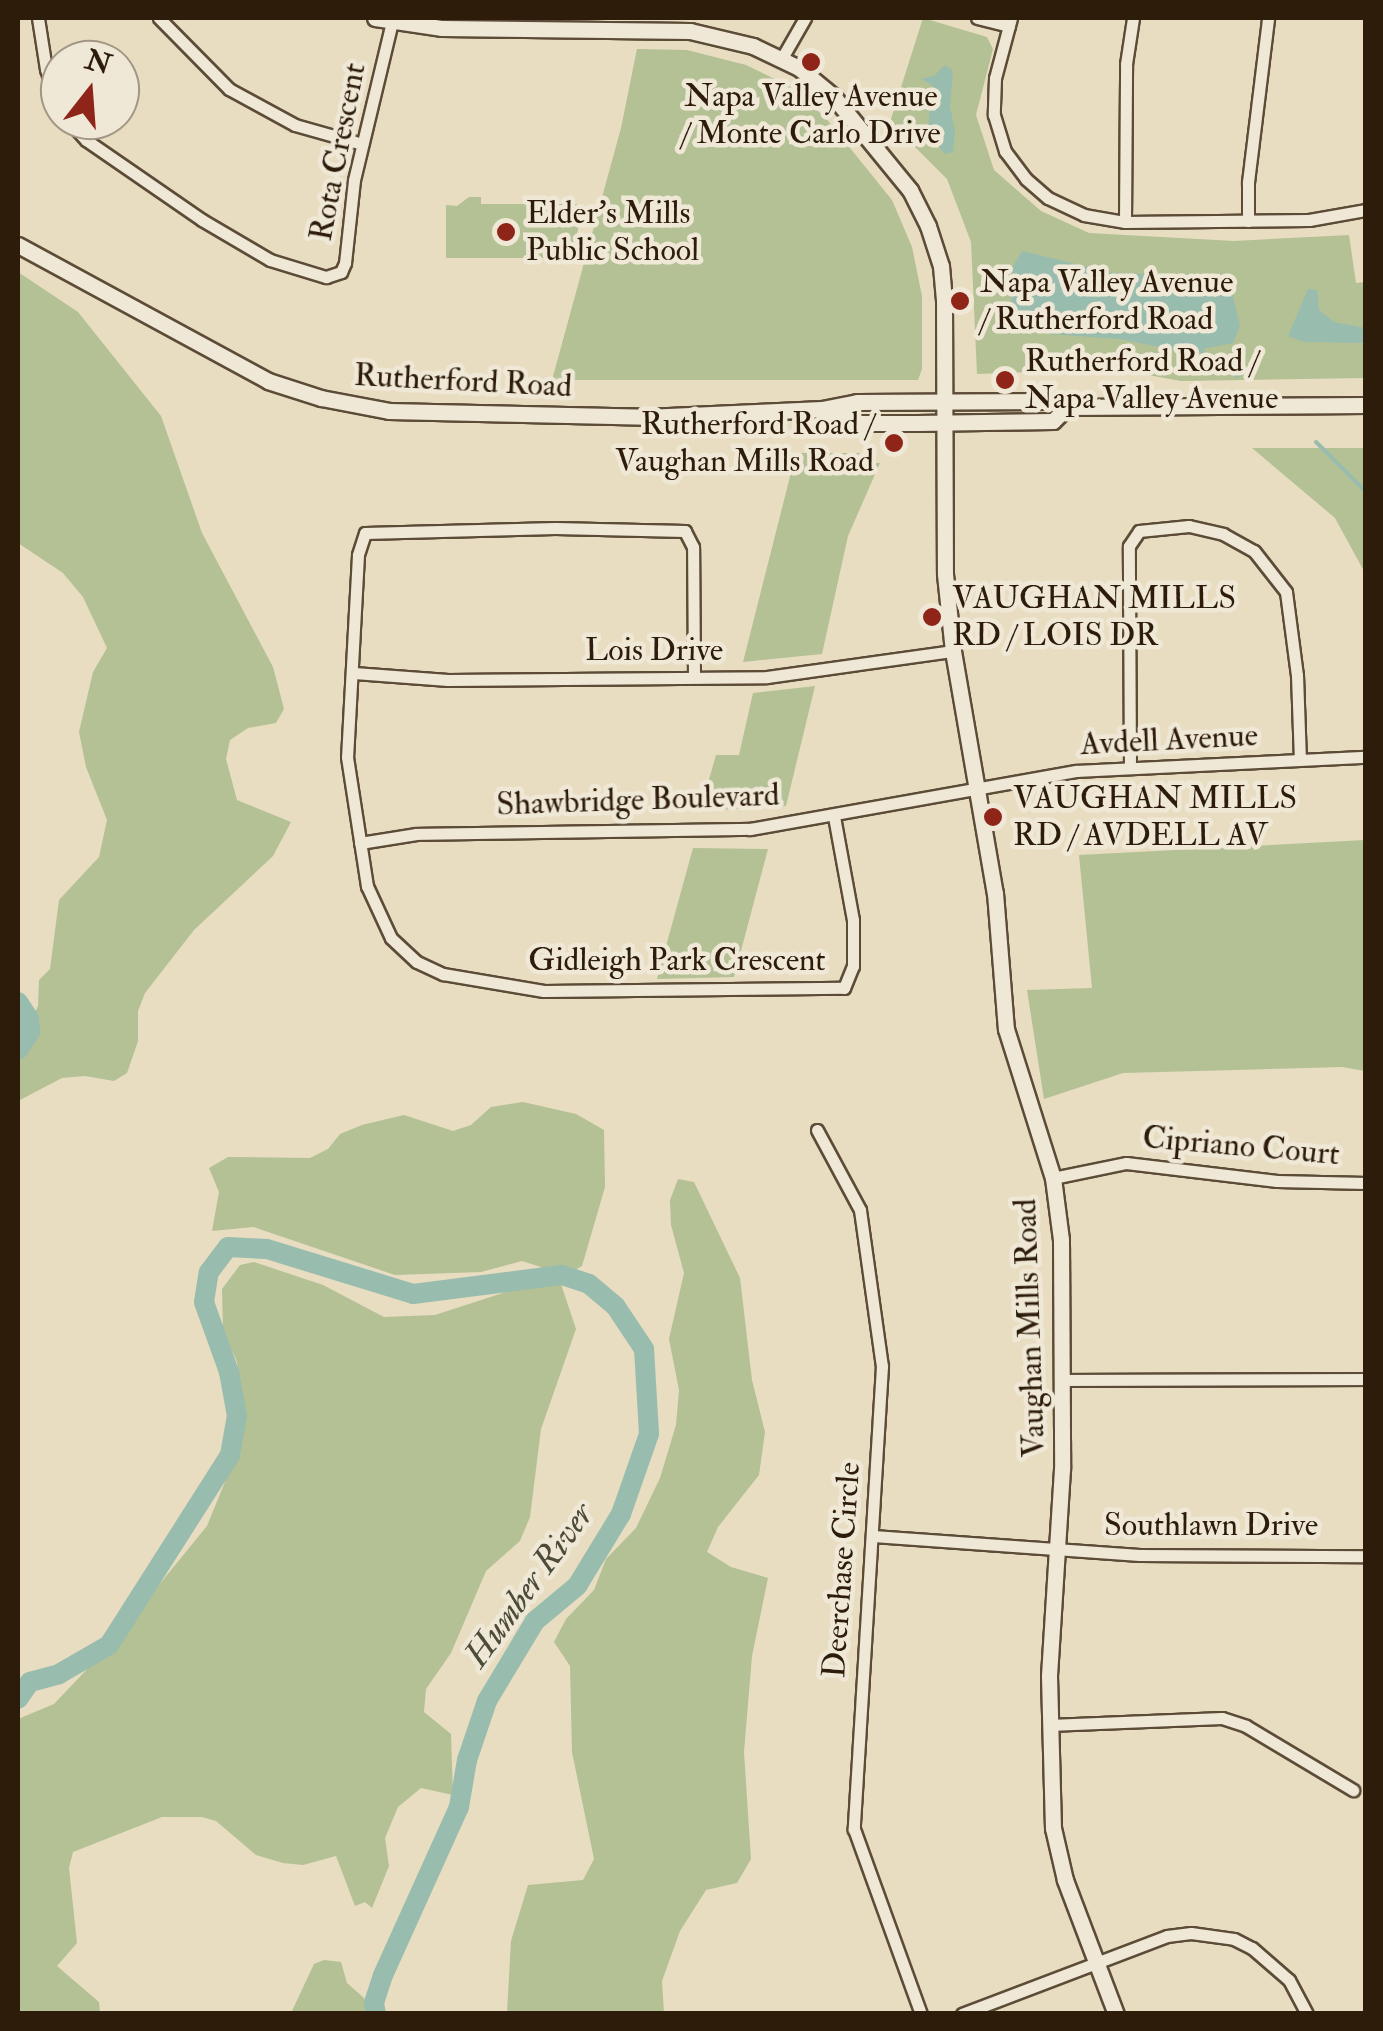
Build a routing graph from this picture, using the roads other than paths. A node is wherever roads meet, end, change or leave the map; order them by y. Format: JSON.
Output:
{"nodes":[{"id":1,"x":159,"y":18,"type":"edge"},
{"id":2,"x":375,"y":18,"type":"edge"},
{"id":3,"x":805,"y":18,"type":"edge"},
{"id":4,"x":977,"y":18,"type":"edge"},
{"id":5,"x":1133,"y":18,"type":"edge"},
{"id":6,"x":1268,"y":18,"type":"edge"},
{"id":7,"x":392,"y":22,"type":"junction"},
{"id":8,"x":1010,"y":22,"type":"edge"},
{"id":9,"x":782,"y":58,"type":"junction"},
{"id":10,"x":86,"y":140,"type":"edge"},
{"id":11,"x":362,"y":144,"type":"junction"},
{"id":12,"x":1366,"y":210,"type":"edge"},
{"id":13,"x":1248,"y":221,"type":"junction"},
{"id":14,"x":1126,"y":222,"type":"junction"},
{"id":15,"x":18,"y":245,"type":"edge"},
{"id":16,"x":944,"y":401,"type":"junction"},
{"id":17,"x":1366,"y":405,"type":"edge"},
{"id":18,"x":1067,"y":407,"type":"junction"},
{"id":19,"x":822,"y":408,"type":"junction"},
{"id":20,"x":944,"y":422,"type":"junction"},
{"id":21,"x":953,"y":650,"type":"junction"},
{"id":22,"x":354,"y":673,"type":"junction"},
{"id":23,"x":694,"y":677,"type":"junction"},
{"id":24,"x":1366,"y":757,"type":"edge"},
{"id":25,"x":1300,"y":760,"type":"junction"},
{"id":26,"x":1130,"y":768,"type":"junction"},
{"id":27,"x":976,"y":789,"type":"junction"},
{"id":28,"x":834,"y":816,"type":"junction"},
{"id":29,"x":360,"y":843,"type":"junction"},
{"id":30,"x":817,"y":1130,"type":"dead end"},
{"id":31,"x":1054,"y":1178,"type":"junction"},
{"id":32,"x":1366,"y":1183,"type":"edge"},
{"id":33,"x":1062,"y":1380,"type":"junction"},
{"id":34,"x":1366,"y":1380,"type":"edge"},
{"id":35,"x":873,"y":1536,"type":"junction"},
{"id":36,"x":1056,"y":1549,"type":"junction"},
{"id":37,"x":1366,"y":1556,"type":"edge"},
{"id":38,"x":1050,"y":1725,"type":"junction"},
{"id":39,"x":1353,"y":1790,"type":"dead end"},
{"id":40,"x":1096,"y":1962,"type":"junction"},
{"id":41,"x":921,"y":2014,"type":"edge"},
{"id":42,"x":962,"y":2014,"type":"edge"},
{"id":43,"x":1116,"y":2014,"type":"edge"},
{"id":44,"x":1307,"y":2014,"type":"edge"}],
"edges":[{"from":1,"to":11,"type":"street"},
{"from":2,"to":7,"type":"street","name":"Vaughan Mills Road"},
{"from":3,"to":9,"type":"street"},
{"from":4,"to":8,"type":"street"},
{"from":5,"to":14,"type":"street"},
{"from":6,"to":13,"type":"street"},
{"from":7,"to":9,"type":"street","name":"Vaughan Mills Road"},
{"from":7,"to":11,"type":"street","name":"Rota Crescent"},
{"from":8,"to":14,"type":"street"},
{"from":9,"to":16,"type":"street","name":"Vaughan Mills Road"},
{"from":10,"to":11,"type":"street","name":"Rota Crescent"},
{"from":12,"to":13,"type":"street"},
{"from":13,"to":14,"type":"street"},
{"from":15,"to":19,"type":"street","name":"Rutherford Road"},
{"from":16,"to":18,"type":"street","name":"Rutherford Road"},
{"from":16,"to":19,"type":"street","name":"Rutherford Road"},
{"from":16,"to":20,"type":"street","name":"Vaughan Mills Road"},
{"from":17,"to":18,"type":"street","name":"Rutherford Road"},
{"from":18,"to":20,"type":"street","name":"Rutherford Road"},
{"from":19,"to":20,"type":"street","name":"Rutherford Road"},
{"from":20,"to":21,"type":"street","name":"Vaughan Mills Road"},
{"from":21,"to":23,"type":"street","name":"Lois Drive"},
{"from":21,"to":27,"type":"street","name":"Vaughan Mills Road"},
{"from":22,"to":23,"type":"street","name":"Lois Drive"},
{"from":22,"to":23,"type":"street","name":"Gidleigh Park Crescent"},
{"from":22,"to":29,"type":"street","name":"Gidleigh Park Crescent"},
{"from":24,"to":25,"type":"street","name":"Avdell Avenue"},
{"from":25,"to":26,"type":"street","name":"Avdell Avenue"},
{"from":25,"to":26,"type":"street"},
{"from":26,"to":27,"type":"street","name":"Avdell Avenue"},
{"from":27,"to":28,"type":"street","name":"Shawbridge Boulevard"},
{"from":27,"to":31,"type":"street","name":"Vaughan Mills Road"},
{"from":28,"to":29,"type":"street","name":"Shawbridge Boulevard"},
{"from":28,"to":29,"type":"street","name":"Gidleigh Park Crescent"},
{"from":30,"to":35,"type":"street","name":"Deerchase Circle"},
{"from":31,"to":32,"type":"street","name":"Cipriano Court"},
{"from":31,"to":33,"type":"street","name":"Vaughan Mills Road"},
{"from":33,"to":34,"type":"street"},
{"from":33,"to":36,"type":"street","name":"Vaughan Mills Road"},
{"from":35,"to":36,"type":"street","name":"Southlawn Drive"},
{"from":35,"to":41,"type":"street","name":"Deerchase Circle"},
{"from":36,"to":37,"type":"street","name":"Southlawn Drive"},
{"from":36,"to":38,"type":"street","name":"Vaughan Mills Road"},
{"from":38,"to":39,"type":"street"},
{"from":38,"to":40,"type":"street","name":"Vaughan Mills Road"},
{"from":40,"to":42,"type":"street"},
{"from":40,"to":43,"type":"street","name":"Vaughan Mills Road"},
{"from":40,"to":44,"type":"street"}]}
